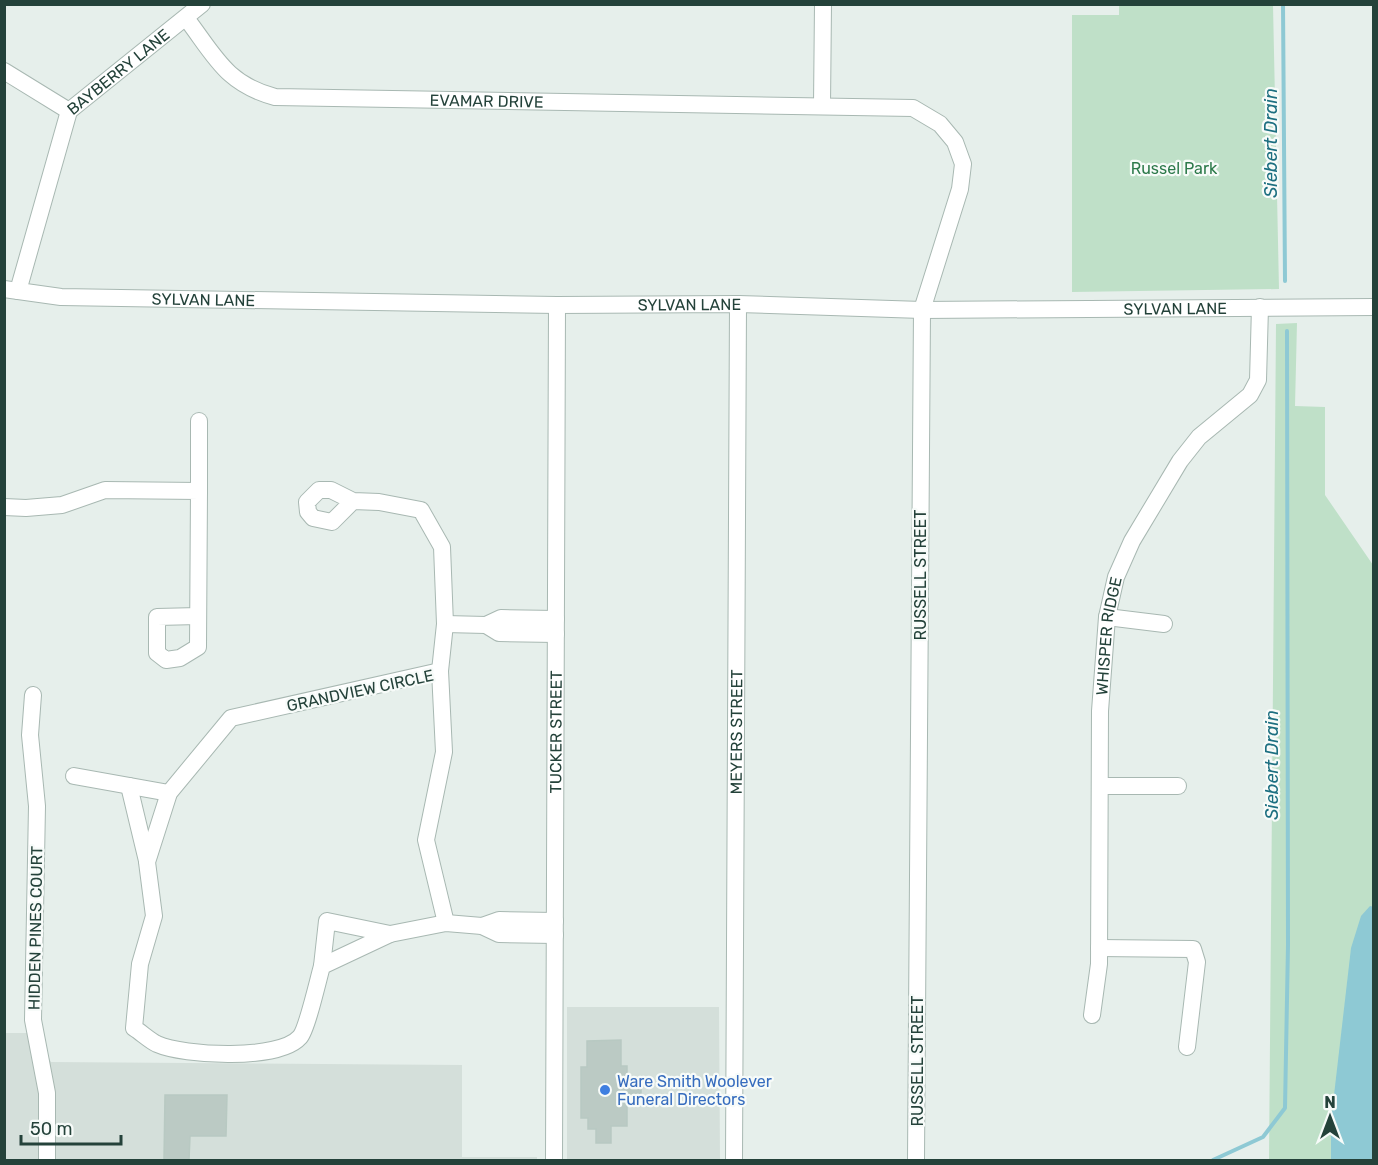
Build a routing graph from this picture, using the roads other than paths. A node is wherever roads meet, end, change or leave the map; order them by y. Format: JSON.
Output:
{"nodes":[{"id":1,"x":202,"y":4,"type":"edge"},
{"id":2,"x":823,"y":4,"type":"edge"},
{"id":3,"x":186,"y":18,"type":"junction"},
{"id":4,"x":4,"y":71,"type":"edge"},
{"id":5,"x":822,"y":105,"type":"junction"},
{"id":6,"x":69,"y":111,"type":"junction"},
{"id":7,"x":11,"y":290,"type":"edge"},
{"id":8,"x":738,"y":304,"type":"junction"},
{"id":9,"x":557,"y":305,"type":"junction"},
{"id":10,"x":1260,"y":307,"type":"junction"},
{"id":11,"x":1374,"y":307,"type":"edge"},
{"id":12,"x":922,"y":310,"type":"junction"},
{"id":13,"x":199,"y":421,"type":"dead end"},
{"id":14,"x":199,"y":491,"type":"junction"},
{"id":15,"x":353,"y":501,"type":"dead end"},
{"id":16,"x":4,"y":507,"type":"edge"},
{"id":17,"x":198,"y":616,"type":"dead end"},
{"id":18,"x":1107,"y":617,"type":"junction"},
{"id":19,"x":445,"y":624,"type":"junction"},
{"id":20,"x":1164,"y":624,"type":"dead end"},
{"id":21,"x":556,"y":626,"type":"junction"},
{"id":22,"x":440,"y":671,"type":"junction"},
{"id":23,"x":33,"y":695,"type":"dead end"},
{"id":24,"x":74,"y":776,"type":"dead end"},
{"id":25,"x":129,"y":786,"type":"junction"},
{"id":26,"x":1100,"y":786,"type":"junction"},
{"id":27,"x":1178,"y":786,"type":"dead end"},
{"id":28,"x":169,"y":792,"type":"junction"},
{"id":29,"x":147,"y":862,"type":"junction"},
{"id":30,"x":447,"y":923,"type":"junction"},
{"id":31,"x":555,"y":928,"type":"junction"},
{"id":32,"x":390,"y":934,"type":"junction"},
{"id":33,"x":1099,"y":948,"type":"junction"},
{"id":34,"x":322,"y":966,"type":"junction"},
{"id":35,"x":1092,"y":1015,"type":"dead end"},
{"id":36,"x":1187,"y":1047,"type":"dead end"},
{"id":37,"x":47,"y":1161,"type":"edge"},
{"id":38,"x":554,"y":1161,"type":"edge"},
{"id":39,"x":734,"y":1161,"type":"edge"},
{"id":40,"x":916,"y":1161,"type":"edge"}],
"edges":[{"from":1,"to":3,"type":"street","name":"BAYBERRY LANE"},
{"from":2,"to":5,"type":"street"},
{"from":3,"to":5,"type":"street","name":"EVAMAR DRIVE"},
{"from":3,"to":6,"type":"street","name":"BAYBERRY LANE"},
{"from":4,"to":6,"type":"street"},
{"from":5,"to":12,"type":"street","name":"RUSSELL STREET"},
{"from":6,"to":7,"type":"street","name":"BAYBERRY LANE"},
{"from":7,"to":9,"type":"street","name":"SYLVAN LANE"},
{"from":8,"to":9,"type":"street","name":"SYLVAN LANE"},
{"from":8,"to":12,"type":"street","name":"SYLVAN LANE"},
{"from":8,"to":39,"type":"street","name":"MEYERS STREET"},
{"from":9,"to":21,"type":"street","name":"TUCKER STREET"},
{"from":10,"to":11,"type":"street","name":"SYLVAN LANE"},
{"from":10,"to":12,"type":"street","name":"SYLVAN LANE"},
{"from":10,"to":18,"type":"street","name":"WHISPER RIDGE"},
{"from":12,"to":40,"type":"street","name":"RUSSELL STREET"},
{"from":13,"to":14,"type":"street"},
{"from":14,"to":16,"type":"street"},
{"from":14,"to":17,"type":"street"},
{"from":15,"to":19,"type":"street"},
{"from":18,"to":20,"type":"street"},
{"from":18,"to":26,"type":"street","name":"WHISPER RIDGE"},
{"from":19,"to":21,"type":"street"},
{"from":19,"to":22,"type":"street"},
{"from":21,"to":31,"type":"street","name":"TUCKER STREET"},
{"from":22,"to":28,"type":"street","name":"GRANDVIEW CIRCLE"},
{"from":22,"to":30,"type":"street","name":"GRANDVIEW CIRCLE"},
{"from":23,"to":37,"type":"street","name":"HIDDEN PINES COURT"},
{"from":24,"to":25,"type":"street"},
{"from":25,"to":28,"type":"street"},
{"from":25,"to":29,"type":"street","name":"GRANDVIEW CIRCLE"},
{"from":26,"to":27,"type":"street"},
{"from":26,"to":33,"type":"street","name":"WHISPER RIDGE"},
{"from":28,"to":29,"type":"street","name":"GRANDVIEW CIRCLE"},
{"from":29,"to":34,"type":"street","name":"GRANDVIEW CIRCLE"},
{"from":30,"to":31,"type":"street"},
{"from":30,"to":32,"type":"street"},
{"from":31,"to":38,"type":"street","name":"TUCKER STREET"},
{"from":32,"to":34,"type":"street"},
{"from":32,"to":34,"type":"street"},
{"from":33,"to":35,"type":"street","name":"WHISPER RIDGE"},
{"from":33,"to":36,"type":"street"}]}
